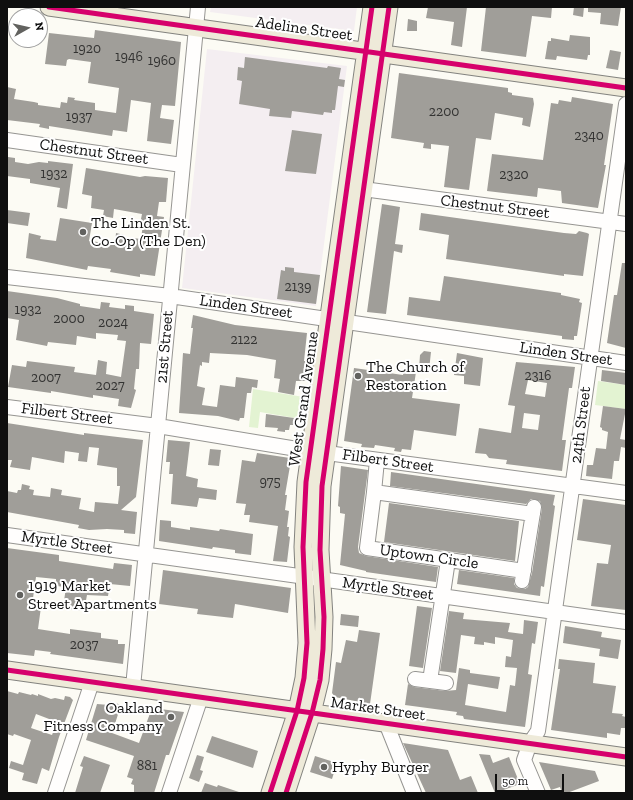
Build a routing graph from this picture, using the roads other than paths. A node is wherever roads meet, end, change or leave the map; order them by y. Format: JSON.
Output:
{"nodes":[{"id":1,"x":49,"y":7,"type":"edge"},
{"id":2,"x":198,"y":7,"type":"edge"},
{"id":3,"x":372,"y":7,"type":"edge"},
{"id":4,"x":389,"y":7,"type":"edge"},
{"id":5,"x":195,"y":28,"type":"junction"},
{"id":6,"x":366,"y":51,"type":"junction"},
{"id":7,"x":383,"y":53,"type":"junction"},
{"id":8,"x":626,"y":88,"type":"edge"},
{"id":9,"x":626,"y":104,"type":"edge"},
{"id":10,"x":7,"y":140,"type":"edge"},
{"id":11,"x":182,"y":165,"type":"junction"},
{"id":12,"x":363,"y":189,"type":"junction"},
{"id":13,"x":609,"y":222,"type":"junction"},
{"id":14,"x":626,"y":224,"type":"edge"},
{"id":15,"x":7,"y":277,"type":"edge"},
{"id":16,"x":170,"y":296,"type":"junction"},
{"id":17,"x":328,"y":319,"type":"junction"},
{"id":18,"x":345,"y":321,"type":"junction"},
{"id":19,"x":590,"y":358,"type":"junction"},
{"id":20,"x":626,"y":363,"type":"edge"},
{"id":21,"x":7,"y":407,"type":"edge"},
{"id":22,"x":158,"y":426,"type":"junction"},
{"id":23,"x":318,"y":452,"type":"junction"},
{"id":24,"x":377,"y":460,"type":"junction"},
{"id":25,"x":573,"y":485,"type":"junction"},
{"id":26,"x":374,"y":492,"type":"junction"},
{"id":27,"x":626,"y":493,"type":"edge"},
{"id":28,"x":7,"y":535,"type":"edge"},
{"id":29,"x":145,"y":554,"type":"junction"},
{"id":30,"x":448,"y":560,"type":"junction"},
{"id":31,"x":305,"y":577,"type":"junction"},
{"id":32,"x":322,"y":580,"type":"junction"},
{"id":33,"x":442,"y":597,"type":"junction"},
{"id":34,"x":554,"y":612,"type":"junction"},
{"id":35,"x":626,"y":622,"type":"edge"},
{"id":36,"x":7,"y":670,"type":"edge"},
{"id":37,"x":415,"y":679,"type":"dead end"},
{"id":38,"x":430,"y":681,"type":"junction"},
{"id":39,"x":92,"y":682,"type":"junction"},
{"id":40,"x":446,"y":684,"type":"dead end"},
{"id":41,"x":133,"y":687,"type":"junction"},
{"id":42,"x":201,"y":697,"type":"junction"},
{"id":43,"x":305,"y":712,"type":"junction"},
{"id":44,"x":386,"y":723,"type":"junction"},
{"id":45,"x":530,"y":743,"type":"junction"},
{"id":46,"x":626,"y":757,"type":"edge"},
{"id":47,"x":55,"y":793,"type":"edge"},
{"id":48,"x":169,"y":793,"type":"edge"},
{"id":49,"x":274,"y":793,"type":"edge"},
{"id":50,"x":414,"y":793,"type":"edge"},
{"id":51,"x":538,"y":793,"type":"edge"}],
"edges":[{"from":1,"to":5,"type":"main road","name":"Adeline Street"},
{"from":2,"to":5,"type":"street","name":"21st Street"},
{"from":3,"to":6,"type":"main road","name":"West Grand Avenue"},
{"from":4,"to":7,"type":"main road","name":"West Grand Avenue"},
{"from":5,"to":6,"type":"main road","name":"Adeline Street"},
{"from":5,"to":11,"type":"street","name":"21st Street"},
{"from":6,"to":7,"type":"main road","name":"Adeline Street"},
{"from":6,"to":17,"type":"main road","name":"West Grand Avenue"},
{"from":7,"to":8,"type":"main road","name":"Adeline Street"},
{"from":7,"to":12,"type":"main road","name":"West Grand Avenue"},
{"from":9,"to":13,"type":"street","name":"24th Street"},
{"from":10,"to":11,"type":"street","name":"Chestnut Street"},
{"from":11,"to":16,"type":"street","name":"21st Street"},
{"from":12,"to":13,"type":"street","name":"Chestnut Street"},
{"from":12,"to":18,"type":"main road","name":"West Grand Avenue"},
{"from":13,"to":14,"type":"street","name":"Chestnut Street"},
{"from":13,"to":19,"type":"street","name":"24th Street"},
{"from":15,"to":16,"type":"street","name":"Linden Street"},
{"from":16,"to":17,"type":"street","name":"Linden Street"},
{"from":16,"to":22,"type":"street","name":"21st Street"},
{"from":17,"to":18,"type":"street","name":"Linden Street"},
{"from":17,"to":23,"type":"main road","name":"West Grand Avenue"},
{"from":18,"to":19,"type":"street","name":"Linden Street"},
{"from":18,"to":23,"type":"main road","name":"West Grand Avenue"},
{"from":19,"to":20,"type":"street","name":"Linden Street"},
{"from":19,"to":25,"type":"street","name":"24th Street"},
{"from":21,"to":22,"type":"street","name":"Filbert Street"},
{"from":22,"to":23,"type":"street","name":"Filbert Street"},
{"from":22,"to":29,"type":"street","name":"21st Street"},
{"from":23,"to":24,"type":"street","name":"Filbert Street"},
{"from":23,"to":31,"type":"main road","name":"West Grand Avenue"},
{"from":23,"to":32,"type":"main road","name":"West Grand Avenue"},
{"from":24,"to":25,"type":"street","name":"Filbert Street"},
{"from":24,"to":26,"type":"street","name":"Uptown Circle"},
{"from":25,"to":27,"type":"street","name":"Filbert Street"},
{"from":25,"to":34,"type":"street","name":"24th Street"},
{"from":26,"to":30,"type":"street","name":"Uptown Circle"},
{"from":26,"to":30,"type":"street","name":"Uptown Circle"},
{"from":28,"to":29,"type":"street","name":"Myrtle Street"},
{"from":29,"to":31,"type":"street","name":"Myrtle Street"},
{"from":29,"to":41,"type":"street","name":"21st Street"},
{"from":30,"to":33,"type":"street"},
{"from":31,"to":32,"type":"street","name":"Myrtle Street"},
{"from":31,"to":43,"type":"main road","name":"West Grand Avenue"},
{"from":32,"to":33,"type":"street","name":"Myrtle Street"},
{"from":32,"to":43,"type":"main road","name":"West Grand Avenue"},
{"from":33,"to":34,"type":"street","name":"Myrtle Street"},
{"from":33,"to":38,"type":"street"},
{"from":34,"to":35,"type":"street","name":"Myrtle Street"},
{"from":34,"to":45,"type":"street","name":"24th Street"},
{"from":36,"to":39,"type":"main road","name":"Market Street"},
{"from":37,"to":38,"type":"street"},
{"from":38,"to":40,"type":"street"},
{"from":39,"to":41,"type":"main road","name":"Market Street"},
{"from":39,"to":47,"type":"street"},
{"from":41,"to":42,"type":"main road","name":"Market Street"},
{"from":42,"to":43,"type":"main road","name":"Market Street"},
{"from":42,"to":48,"type":"street"},
{"from":43,"to":44,"type":"main road","name":"Market Street"},
{"from":43,"to":49,"type":"main road","name":"West Grand Avenue"},
{"from":44,"to":45,"type":"main road","name":"Market Street"},
{"from":44,"to":50,"type":"street"},
{"from":45,"to":46,"type":"main road","name":"Market Street"},
{"from":45,"to":51,"type":"street","name":"24th Street"}]}
